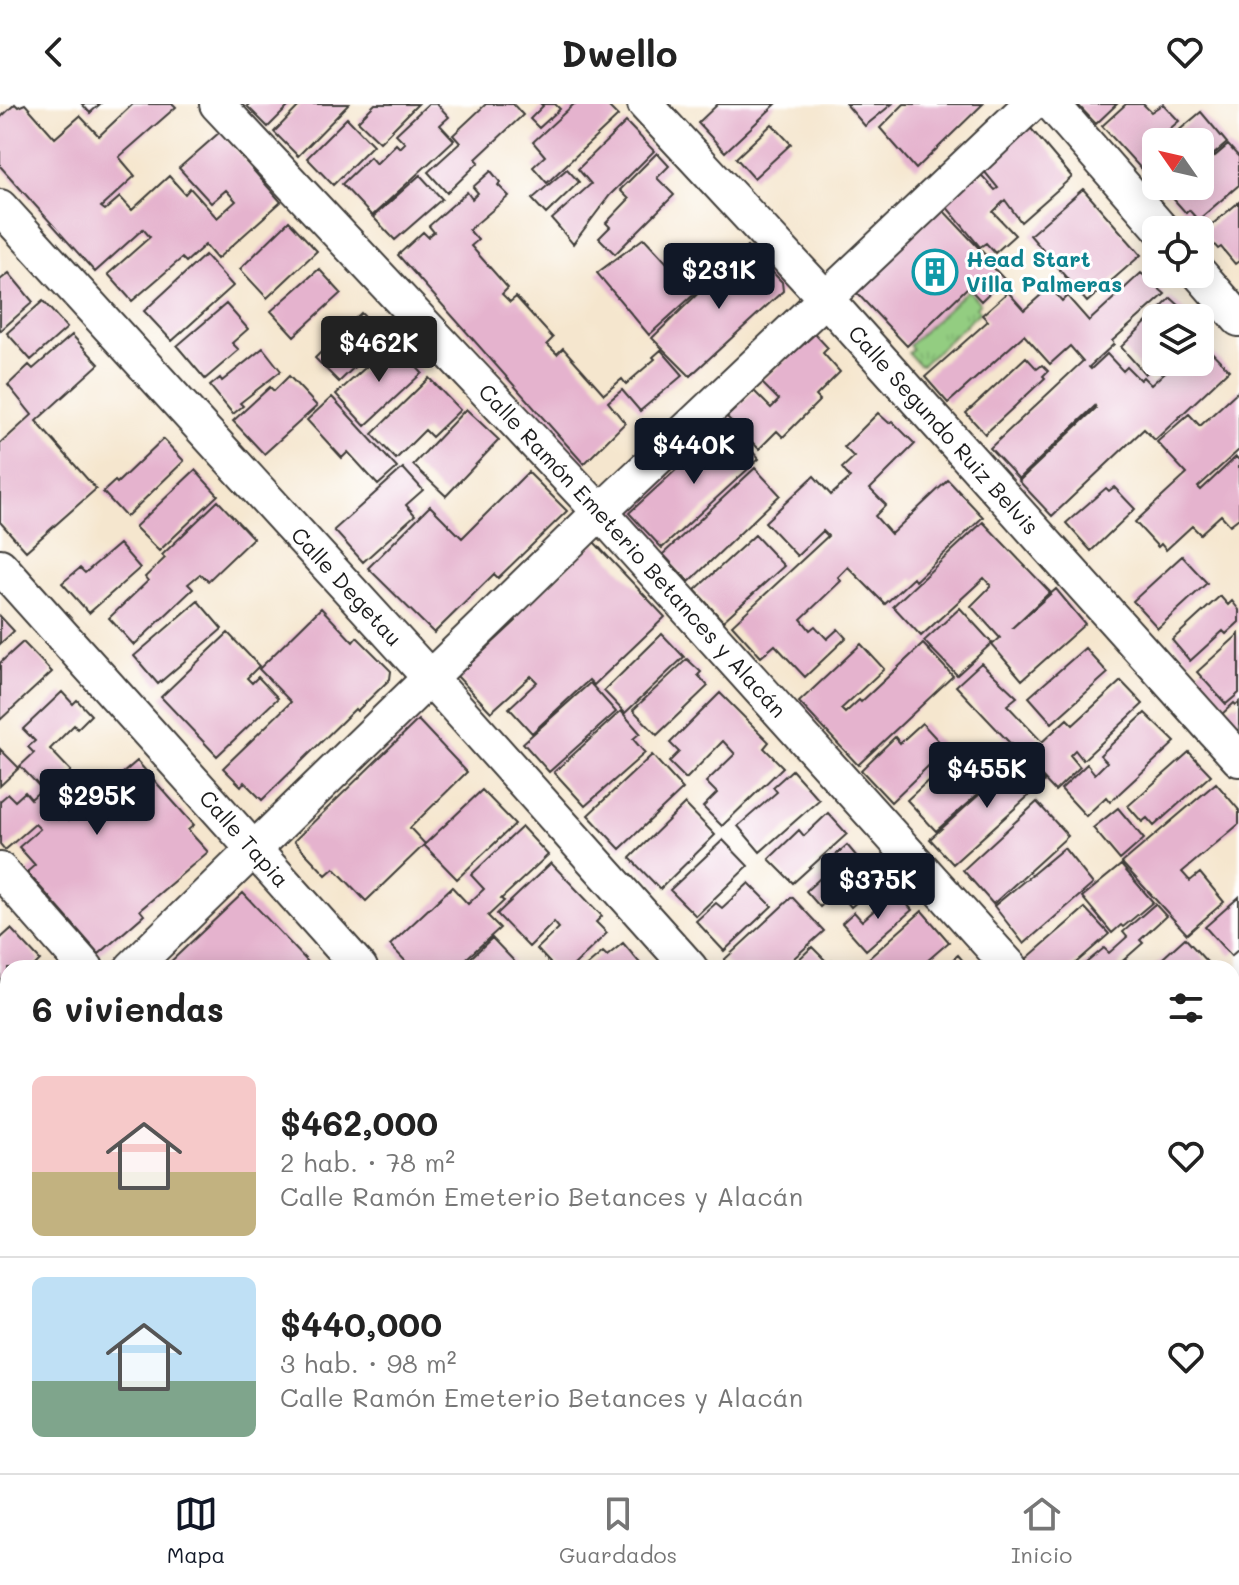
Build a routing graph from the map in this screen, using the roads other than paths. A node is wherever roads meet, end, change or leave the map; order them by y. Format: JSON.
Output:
{"nodes":[{"id":1,"x":217,"y":104,"type":"edge"},
{"id":2,"x":645,"y":104,"type":"edge"},
{"id":3,"x":1031,"y":104,"type":"edge"},
{"id":4,"x":1052,"y":104,"type":"edge"},
{"id":5,"x":0,"y":207,"type":"edge"},
{"id":6,"x":1150,"y":216,"type":"edge"},
{"id":7,"x":1212,"y":288,"type":"edge"},
{"id":8,"x":827,"y":300,"type":"junction"},
{"id":9,"x":1239,"y":319,"type":"edge"},
{"id":10,"x":600,"y":512,"type":"junction"},
{"id":11,"x":0,"y":566,"type":"edge"},
{"id":12,"x":431,"y":679,"type":"junction"},
{"id":13,"x":1239,"y":759,"type":"edge"},
{"id":14,"x":252,"y":850,"type":"junction"},
{"id":15,"x":0,"y":870,"type":"edge"},
{"id":16,"x":79,"y":960,"type":"edge"},
{"id":17,"x":140,"y":960,"type":"edge"},
{"id":18,"x":353,"y":960,"type":"edge"},
{"id":19,"x":683,"y":960,"type":"edge"},
{"id":20,"x":1004,"y":960,"type":"edge"}],
"edges":[{"from":1,"to":10,"type":"street","name":"Calle Ramón Emeterio Betances y Alacán"},
{"from":2,"to":8,"type":"street","name":"Calle Segundo Ruiz Belvis"},
{"from":3,"to":8,"type":"street"},
{"from":4,"to":6,"type":"street"},
{"from":5,"to":12,"type":"street","name":"Calle Degetau"},
{"from":7,"to":9,"type":"street"},
{"from":8,"to":10,"type":"street"},
{"from":8,"to":13,"type":"street","name":"Calle Segundo Ruiz Belvis"},
{"from":10,"to":12,"type":"street"},
{"from":10,"to":20,"type":"street","name":"Calle Ramón Emeterio Betances y Alacán"},
{"from":11,"to":14,"type":"street","name":"Calle Tapia"},
{"from":12,"to":14,"type":"street"},
{"from":12,"to":19,"type":"street","name":"Calle Degetau"},
{"from":14,"to":17,"type":"street"},
{"from":14,"to":18,"type":"street","name":"Calle Tapia"},
{"from":15,"to":16,"type":"street"}]}
